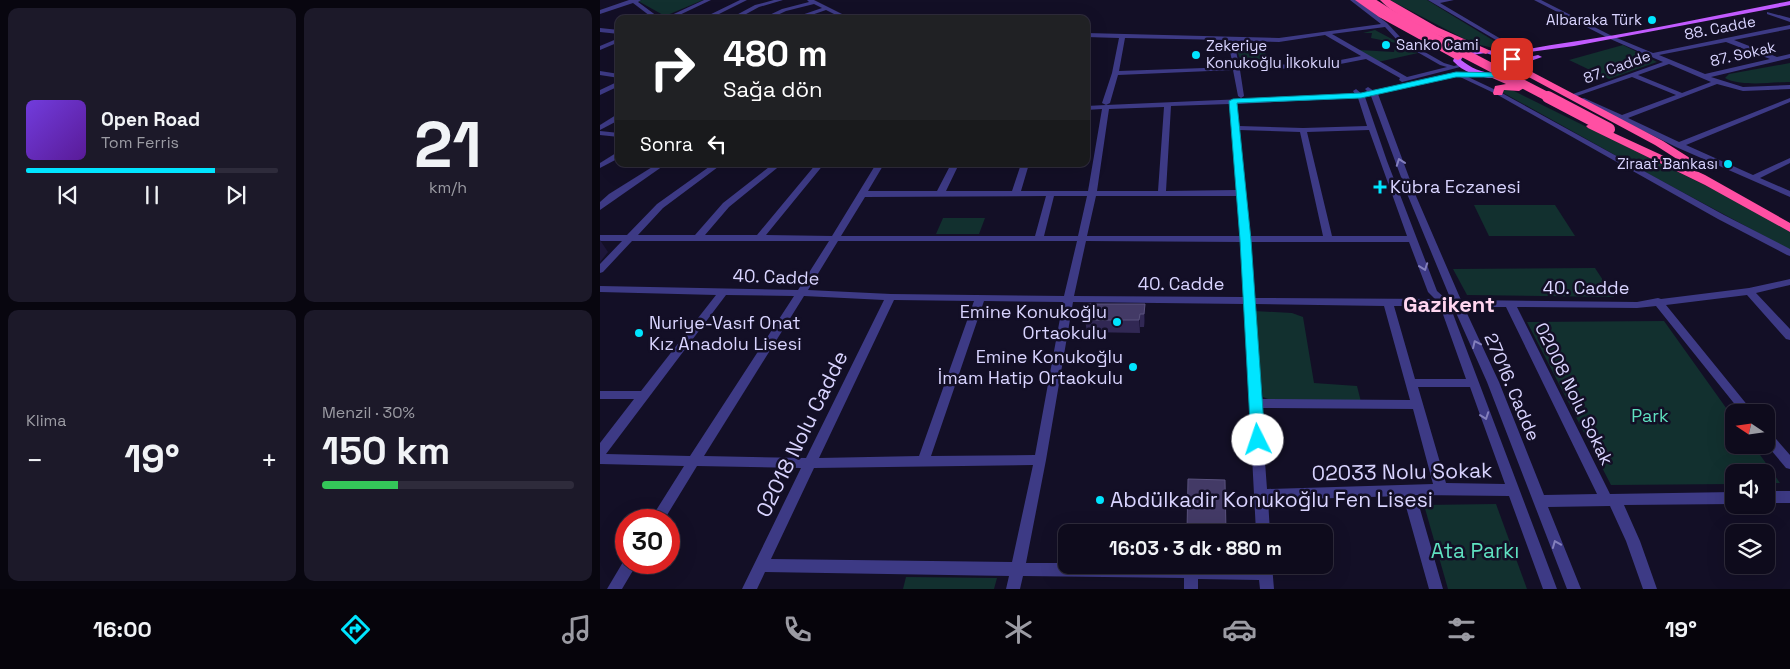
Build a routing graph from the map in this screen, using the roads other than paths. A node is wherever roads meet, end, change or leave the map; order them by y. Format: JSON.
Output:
{"nodes":[{"id":1,"x":635,"y":0,"type":"edge"},
{"id":2,"x":708,"y":0,"type":"edge"},
{"id":3,"x":744,"y":0,"type":"edge"},
{"id":4,"x":780,"y":0,"type":"edge"},
{"id":5,"x":1352,"y":0,"type":"edge"},
{"id":6,"x":1359,"y":0,"type":"edge"},
{"id":7,"x":1368,"y":0,"type":"edge"},
{"id":8,"x":1376,"y":0,"type":"edge"},
{"id":9,"x":1384,"y":0,"type":"edge"},
{"id":10,"x":1451,"y":0,"type":"edge"},
{"id":11,"x":1537,"y":0,"type":"edge"},
{"id":12,"x":1547,"y":0,"type":"edge"},
{"id":13,"x":812,"y":1,"type":"edge"},
{"id":14,"x":1433,"y":1,"type":"edge"},
{"id":15,"x":1790,"y":3,"type":"edge"},
{"id":16,"x":827,"y":8,"type":"junction"},
{"id":17,"x":1790,"y":8,"type":"edge"},
{"id":18,"x":1758,"y":9,"type":"junction"},
{"id":19,"x":600,"y":12,"type":"edge"},
{"id":20,"x":1769,"y":13,"type":"junction"},
{"id":21,"x":840,"y":14,"type":"edge"},
{"id":22,"x":1574,"y":14,"type":"junction"},
{"id":23,"x":653,"y":15,"type":"edge"},
{"id":24,"x":675,"y":15,"type":"edge"},
{"id":25,"x":712,"y":15,"type":"edge"},
{"id":26,"x":740,"y":15,"type":"edge"},
{"id":27,"x":773,"y":15,"type":"edge"},
{"id":28,"x":805,"y":15,"type":"edge"},
{"id":29,"x":1567,"y":15,"type":"junction"},
{"id":30,"x":1790,"y":20,"type":"edge"},
{"id":31,"x":1699,"y":23,"type":"junction"},
{"id":32,"x":1386,"y":25,"type":"junction"},
{"id":33,"x":1790,"y":27,"type":"edge"},
{"id":34,"x":600,"y":30,"type":"edge"},
{"id":35,"x":615,"y":32,"type":"edge"},
{"id":36,"x":1327,"y":34,"type":"junction"},
{"id":37,"x":1090,"y":35,"type":"edge"},
{"id":38,"x":1122,"y":36,"type":"junction"},
{"id":39,"x":1610,"y":37,"type":"junction"},
{"id":40,"x":1621,"y":38,"type":"junction"},
{"id":41,"x":1727,"y":39,"type":"junction"},
{"id":42,"x":1231,"y":40,"type":"junction"},
{"id":43,"x":615,"y":42,"type":"edge"},
{"id":44,"x":1434,"y":43,"type":"junction"},
{"id":45,"x":600,"y":48,"type":"edge"},
{"id":46,"x":615,"y":50,"type":"edge"},
{"id":47,"x":1420,"y":51,"type":"junction"},
{"id":48,"x":1491,"y":52,"type":"junction"},
{"id":49,"x":1520,"y":52,"type":"junction"},
{"id":50,"x":1655,"y":54,"type":"junction"},
{"id":51,"x":1790,"y":56,"type":"edge"},
{"id":52,"x":1365,"y":57,"type":"junction"},
{"id":53,"x":1776,"y":59,"type":"junction"},
{"id":54,"x":1668,"y":62,"type":"junction"},
{"id":55,"x":1456,"y":64,"type":"junction"},
{"id":56,"x":1517,"y":65,"type":"junction"},
{"id":57,"x":1236,"y":68,"type":"junction"},
{"id":58,"x":600,"y":73,"type":"edge"},
{"id":59,"x":1115,"y":73,"type":"junction"},
{"id":60,"x":615,"y":75,"type":"edge"},
{"id":61,"x":1488,"y":75,"type":"junction"},
{"id":62,"x":1633,"y":75,"type":"junction"},
{"id":63,"x":1701,"y":77,"type":"junction"},
{"id":64,"x":1406,"y":79,"type":"junction"},
{"id":65,"x":1717,"y":82,"type":"junction"},
{"id":66,"x":615,"y":85,"type":"edge"},
{"id":67,"x":1790,"y":87,"type":"edge"},
{"id":68,"x":1525,"y":89,"type":"junction"},
{"id":69,"x":1365,"y":92,"type":"junction"},
{"id":70,"x":600,"y":93,"type":"edge"},
{"id":71,"x":1498,"y":93,"type":"junction"},
{"id":72,"x":1681,"y":96,"type":"junction"},
{"id":73,"x":1237,"y":99,"type":"junction"},
{"id":74,"x":1790,"y":100,"type":"edge"},
{"id":75,"x":1090,"y":104,"type":"edge"},
{"id":76,"x":1168,"y":104,"type":"junction"},
{"id":77,"x":1106,"y":105,"type":"junction"},
{"id":78,"x":1090,"y":107,"type":"edge"},
{"id":79,"x":615,"y":119,"type":"edge"},
{"id":80,"x":1615,"y":124,"type":"junction"},
{"id":81,"x":600,"y":128,"type":"edge"},
{"id":82,"x":1236,"y":128,"type":"junction"},
{"id":83,"x":1372,"y":128,"type":"junction"},
{"id":84,"x":1303,"y":130,"type":"junction"},
{"id":85,"x":600,"y":133,"type":"edge"},
{"id":86,"x":615,"y":135,"type":"edge"},
{"id":87,"x":1678,"y":145,"type":"junction"},
{"id":88,"x":615,"y":157,"type":"edge"},
{"id":89,"x":1790,"y":160,"type":"edge"},
{"id":90,"x":1695,"y":165,"type":"junction"},
{"id":91,"x":600,"y":166,"type":"edge"},
{"id":92,"x":657,"y":167,"type":"edge"},
{"id":93,"x":714,"y":167,"type":"edge"},
{"id":94,"x":774,"y":167,"type":"edge"},
{"id":95,"x":818,"y":167,"type":"edge"},
{"id":96,"x":878,"y":167,"type":"edge"},
{"id":97,"x":954,"y":167,"type":"edge"},
{"id":98,"x":1024,"y":167,"type":"edge"},
{"id":99,"x":1752,"y":178,"type":"junction"},
{"id":100,"x":1710,"y":183,"type":"junction"},
{"id":101,"x":941,"y":192,"type":"junction"},
{"id":102,"x":1016,"y":193,"type":"junction"},
{"id":103,"x":1051,"y":193,"type":"junction"},
{"id":104,"x":1092,"y":193,"type":"junction"},
{"id":105,"x":1162,"y":193,"type":"junction"},
{"id":106,"x":1241,"y":193,"type":"junction"},
{"id":107,"x":863,"y":194,"type":"junction"},
{"id":108,"x":1790,"y":194,"type":"edge"},
{"id":109,"x":600,"y":207,"type":"edge"},
{"id":110,"x":1790,"y":217,"type":"edge"},
{"id":111,"x":1790,"y":228,"type":"edge"},
{"id":112,"x":760,"y":237,"type":"junction"},
{"id":113,"x":837,"y":237,"type":"junction"},
{"id":114,"x":600,"y":238,"type":"edge"},
{"id":115,"x":631,"y":238,"type":"junction"},
{"id":116,"x":698,"y":238,"type":"junction"},
{"id":117,"x":1040,"y":239,"type":"junction"},
{"id":118,"x":1414,"y":239,"type":"junction"},
{"id":119,"x":1082,"y":240,"type":"junction"},
{"id":120,"x":1246,"y":240,"type":"junction"},
{"id":121,"x":1328,"y":240,"type":"junction"},
{"id":122,"x":1790,"y":253,"type":"edge"},
{"id":123,"x":600,"y":270,"type":"edge"},
{"id":124,"x":1790,"y":282,"type":"edge"},
{"id":125,"x":600,"y":288,"type":"edge"},
{"id":126,"x":724,"y":291,"type":"junction"},
{"id":127,"x":1749,"y":291,"type":"junction"},
{"id":128,"x":800,"y":293,"type":"junction"},
{"id":129,"x":891,"y":297,"type":"junction"},
{"id":130,"x":980,"y":298,"type":"junction"},
{"id":131,"x":1068,"y":300,"type":"junction"},
{"id":132,"x":1248,"y":300,"type":"junction"},
{"id":133,"x":1658,"y":301,"type":"junction"},
{"id":134,"x":1388,"y":302,"type":"junction"},
{"id":135,"x":1444,"y":303,"type":"junction"},
{"id":136,"x":1457,"y":303,"type":"junction"},
{"id":137,"x":1510,"y":304,"type":"junction"},
{"id":138,"x":1790,"y":336,"type":"edge"},
{"id":139,"x":1411,"y":383,"type":"junction"},
{"id":140,"x":1473,"y":383,"type":"junction"},
{"id":141,"x":600,"y":395,"type":"edge"},
{"id":142,"x":644,"y":395,"type":"junction"},
{"id":143,"x":1255,"y":403,"type":"junction"},
{"id":144,"x":1741,"y":404,"type":"edge"},
{"id":145,"x":1417,"y":405,"type":"junction"},
{"id":146,"x":1775,"y":446,"type":"edge"},
{"id":147,"x":600,"y":452,"type":"edge"},
{"id":148,"x":600,"y":459,"type":"edge"},
{"id":149,"x":1040,"y":460,"type":"junction"},
{"id":150,"x":693,"y":462,"type":"junction"},
{"id":151,"x":923,"y":462,"type":"junction"},
{"id":152,"x":809,"y":463,"type":"junction"},
{"id":153,"x":1790,"y":464,"type":"edge"},
{"id":154,"x":1441,"y":489,"type":"junction"},
{"id":155,"x":1408,"y":490,"type":"junction"},
{"id":156,"x":1512,"y":490,"type":"junction"},
{"id":157,"x":1262,"y":495,"type":"junction"},
{"id":158,"x":1775,"y":497,"type":"edge"},
{"id":159,"x":1790,"y":497,"type":"edge"},
{"id":160,"x":1725,"y":498,"type":"edge"},
{"id":161,"x":1610,"y":500,"type":"junction"},
{"id":162,"x":1538,"y":501,"type":"junction"},
{"id":163,"x":664,"y":509,"type":"edge"},
{"id":164,"x":1264,"y":524,"type":"edge"},
{"id":165,"x":760,"y":565,"type":"junction"},
{"id":166,"x":1018,"y":570,"type":"junction"},
{"id":167,"x":1058,"y":570,"type":"edge"},
{"id":168,"x":623,"y":574,"type":"edge"},
{"id":169,"x":1191,"y":574,"type":"edge"},
{"id":170,"x":1266,"y":574,"type":"edge"},
{"id":171,"x":614,"y":589,"type":"edge"},
{"id":172,"x":749,"y":589,"type":"edge"},
{"id":173,"x":1013,"y":589,"type":"edge"},
{"id":174,"x":1191,"y":589,"type":"edge"},
{"id":175,"x":1267,"y":589,"type":"edge"},
{"id":176,"x":1436,"y":589,"type":"edge"},
{"id":177,"x":1550,"y":589,"type":"edge"},
{"id":178,"x":1574,"y":589,"type":"edge"},
{"id":179,"x":1650,"y":589,"type":"edge"}],
"edges":[{"from":1,"to":19,"type":"street"},
{"from":1,"to":23,"type":"street"},
{"from":2,"to":24,"type":"street"},
{"from":3,"to":25,"type":"street"},
{"from":4,"to":26,"type":"street"},
{"from":5,"to":32,"type":"street"},
{"from":6,"to":44,"type":"highway"},
{"from":7,"to":80,"type":"highway","bridge":true},
{"from":8,"to":80,"type":"highway"},
{"from":9,"to":48,"type":"highway"},
{"from":10,"to":14,"type":"street"},
{"from":11,"to":29,"type":"street"},
{"from":12,"to":22,"type":"street"},
{"from":13,"to":16,"type":"street"},
{"from":13,"to":27,"type":"street"},
{"from":14,"to":49,"type":"street"},
{"from":15,"to":18,"type":"main road"},
{"from":16,"to":21,"type":"street"},
{"from":16,"to":28,"type":"street"},
{"from":17,"to":20,"type":"main road"},
{"from":18,"to":20,"type":"main road"},
{"from":18,"to":31,"type":"main road"},
{"from":20,"to":30,"type":"street"},
{"from":20,"to":31,"type":"main road"},
{"from":22,"to":29,"type":"street"},
{"from":22,"to":40,"type":"street"},
{"from":29,"to":39,"type":"street"},
{"from":31,"to":40,"type":"main road"},
{"from":32,"to":36,"type":"street"},
{"from":32,"to":47,"type":"street"},
{"from":33,"to":41,"type":"street","name":"88. Cadde"},
{"from":34,"to":35,"type":"street"},
{"from":36,"to":42,"type":"street"},
{"from":36,"to":52,"type":"street"},
{"from":37,"to":38,"type":"street"},
{"from":38,"to":42,"type":"street"},
{"from":38,"to":59,"type":"street"},
{"from":39,"to":40,"type":"main road"},
{"from":39,"to":49,"type":"main road"},
{"from":40,"to":50,"type":"street"},
{"from":40,"to":54,"type":"street"},
{"from":40,"to":56,"type":"main road"},
{"from":41,"to":50,"type":"street","name":"88. Cadde"},
{"from":41,"to":53,"type":"street"},
{"from":42,"to":57,"type":"street"},
{"from":43,"to":45,"type":"street"},
{"from":44,"to":47,"type":"highway"},
{"from":44,"to":55,"type":"highway"},
{"from":45,"to":46,"type":"street"},
{"from":47,"to":55,"type":"highway"},
{"from":47,"to":55,"type":"street"},
{"from":48,"to":49,"type":"main road"},
{"from":48,"to":55,"type":"main road"},
{"from":48,"to":56,"type":"main road"},
{"from":50,"to":54,"type":"street"},
{"from":51,"to":53,"type":"street","name":"87. Sokak"},
{"from":52,"to":57,"type":"street"},
{"from":52,"to":64,"type":"street"},
{"from":53,"to":63,"type":"street","name":"87. Sokak"},
{"from":54,"to":62,"type":"street","name":"87. Cadde"},
{"from":54,"to":63,"type":"street"},
{"from":55,"to":61,"type":"main road"},
{"from":55,"to":64,"type":"street"},
{"from":55,"to":69,"type":"street"},
{"from":55,"to":71,"type":"street"},
{"from":56,"to":61,"type":"main road"},
{"from":56,"to":90,"type":"highway"},
{"from":57,"to":59,"type":"street"},
{"from":57,"to":73,"type":"street"},
{"from":58,"to":60,"type":"street"},
{"from":59,"to":77,"type":"street"},
{"from":61,"to":68,"type":"highway"},
{"from":62,"to":72,"type":"street"},
{"from":62,"to":80,"type":"street","name":"87. Cadde"},
{"from":63,"to":65,"type":"street"},
{"from":64,"to":69,"type":"street"},
{"from":65,"to":67,"type":"street"},
{"from":65,"to":72,"type":"street"},
{"from":66,"to":70,"type":"street"},
{"from":68,"to":71,"type":"highway"},
{"from":68,"to":100,"type":"highway"},
{"from":69,"to":73,"type":"street"},
{"from":69,"to":83,"type":"street","name":"27016. Cadde"},
{"from":136,"to":69,"type":"street","name":"27016. Cadde","one_way":true},
{"from":71,"to":122,"type":"street"},
{"from":72,"to":80,"type":"street"},
{"from":73,"to":76,"type":"street"},
{"from":73,"to":77,"type":"street"},
{"from":73,"to":82,"type":"street"},
{"from":74,"to":87,"type":"street"},
{"from":75,"to":77,"type":"street"},
{"from":76,"to":77,"type":"street"},
{"from":76,"to":105,"type":"street"},
{"from":77,"to":78,"type":"street"},
{"from":77,"to":104,"type":"street"},
{"from":79,"to":81,"type":"street"},
{"from":80,"to":87,"type":"street"},
{"from":80,"to":90,"type":"highway"},
{"from":80,"to":100,"type":"highway"},
{"from":82,"to":84,"type":"street"},
{"from":82,"to":106,"type":"street"},
{"from":83,"to":84,"type":"street"},
{"from":83,"to":118,"type":"street","name":"27016. Cadde"},
{"from":84,"to":121,"type":"street"},
{"from":85,"to":86,"type":"street"},
{"from":87,"to":99,"type":"street"},
{"from":88,"to":91,"type":"street"},
{"from":89,"to":99,"type":"street"},
{"from":90,"to":110,"type":"highway"},
{"from":92,"to":109,"type":"street"},
{"from":93,"to":115,"type":"street"},
{"from":94,"to":116,"type":"street"},
{"from":95,"to":112,"type":"street"},
{"from":96,"to":107,"type":"street"},
{"from":97,"to":101,"type":"street"},
{"from":98,"to":102,"type":"street"},
{"from":99,"to":108,"type":"street"},
{"from":100,"to":111,"type":"highway"},
{"from":101,"to":102,"type":"street"},
{"from":101,"to":107,"type":"street"},
{"from":102,"to":103,"type":"street"},
{"from":103,"to":104,"type":"street"},
{"from":103,"to":117,"type":"street"},
{"from":104,"to":105,"type":"street"},
{"from":104,"to":119,"type":"street"},
{"from":105,"to":106,"type":"street"},
{"from":106,"to":120,"type":"street"},
{"from":107,"to":113,"type":"street"},
{"from":112,"to":113,"type":"street"},
{"from":112,"to":116,"type":"street"},
{"from":113,"to":117,"type":"street"},
{"from":113,"to":128,"type":"street"},
{"from":114,"to":115,"type":"street"},
{"from":115,"to":116,"type":"street"},
{"from":115,"to":123,"type":"street"},
{"from":117,"to":119,"type":"street"},
{"from":118,"to":121,"type":"street"},
{"from":118,"to":135,"type":"street","name":"27016. Cadde","one_way":true},
{"from":119,"to":120,"type":"street"},
{"from":119,"to":131,"type":"street"},
{"from":120,"to":121,"type":"street"},
{"from":120,"to":132,"type":"street"},
{"from":124,"to":127,"type":"street","name":"40. Cadde"},
{"from":125,"to":126,"type":"street","name":"40. Cadde"},
{"from":126,"to":128,"type":"street","name":"40. Cadde"},
{"from":126,"to":142,"type":"street"},
{"from":127,"to":133,"type":"street","name":"40. Cadde"},
{"from":127,"to":138,"type":"street"},
{"from":128,"to":129,"type":"street","name":"40. Cadde"},
{"from":128,"to":150,"type":"street"},
{"from":129,"to":130,"type":"street","name":"40. Cadde"},
{"from":129,"to":152,"type":"street","name":"02018 Nolu Cadde"},
{"from":130,"to":131,"type":"street","name":"40. Cadde"},
{"from":130,"to":151,"type":"street"},
{"from":131,"to":132,"type":"street","name":"40. Cadde"},
{"from":131,"to":149,"type":"street"},
{"from":132,"to":134,"type":"street","name":"40. Cadde"},
{"from":132,"to":143,"type":"street"},
{"from":133,"to":137,"type":"street","name":"40. Cadde"},
{"from":133,"to":144,"type":"street"},
{"from":134,"to":135,"type":"street","name":"40. Cadde"},
{"from":134,"to":139,"type":"street"},
{"from":135,"to":136,"type":"street","name":"40. Cadde"},
{"from":135,"to":140,"type":"street","name":"27016. Cadde"},
{"from":136,"to":137,"type":"street","name":"40. Cadde"},
{"from":162,"to":136,"type":"street","name":"27016. Cadde","one_way":true},
{"from":137,"to":161,"type":"street","name":"02008 Nolu Sokak"},
{"from":139,"to":140,"type":"street"},
{"from":139,"to":145,"type":"street"},
{"from":140,"to":156,"type":"street","name":"27016. Cadde","one_way":true},
{"from":141,"to":142,"type":"street"},
{"from":142,"to":147,"type":"street"},
{"from":143,"to":145,"type":"street"},
{"from":143,"to":157,"type":"street"},
{"from":145,"to":154,"type":"street"},
{"from":146,"to":153,"type":"street"},
{"from":148,"to":150,"type":"street"},
{"from":149,"to":151,"type":"street"},
{"from":149,"to":166,"type":"street"},
{"from":150,"to":152,"type":"street"},
{"from":150,"to":163,"type":"street"},
{"from":151,"to":152,"type":"street"},
{"from":152,"to":165,"type":"street","name":"02018 Nolu Cadde"},
{"from":154,"to":155,"type":"street","name":"02033 Nolu Sokak"},
{"from":154,"to":156,"type":"street","name":"02033 Nolu Sokak"},
{"from":155,"to":157,"type":"street","name":"02033 Nolu Sokak"},
{"from":155,"to":176,"type":"street"},
{"from":156,"to":177,"type":"street","name":"27016. Cadde"},
{"from":157,"to":164,"type":"street"},
{"from":158,"to":159,"type":"street"},
{"from":160,"to":161,"type":"street"},
{"from":161,"to":162,"type":"street"},
{"from":161,"to":179,"type":"street","name":"02008 Nolu Sokak"},
{"from":178,"to":162,"type":"street","name":"27016. Cadde","one_way":true},
{"from":165,"to":166,"type":"street"},
{"from":165,"to":172,"type":"street","name":"02018 Nolu Cadde"},
{"from":166,"to":167,"type":"street"},
{"from":166,"to":173,"type":"street"},
{"from":168,"to":171,"type":"street"},
{"from":169,"to":174,"type":"street"},
{"from":170,"to":175,"type":"street"}]}
